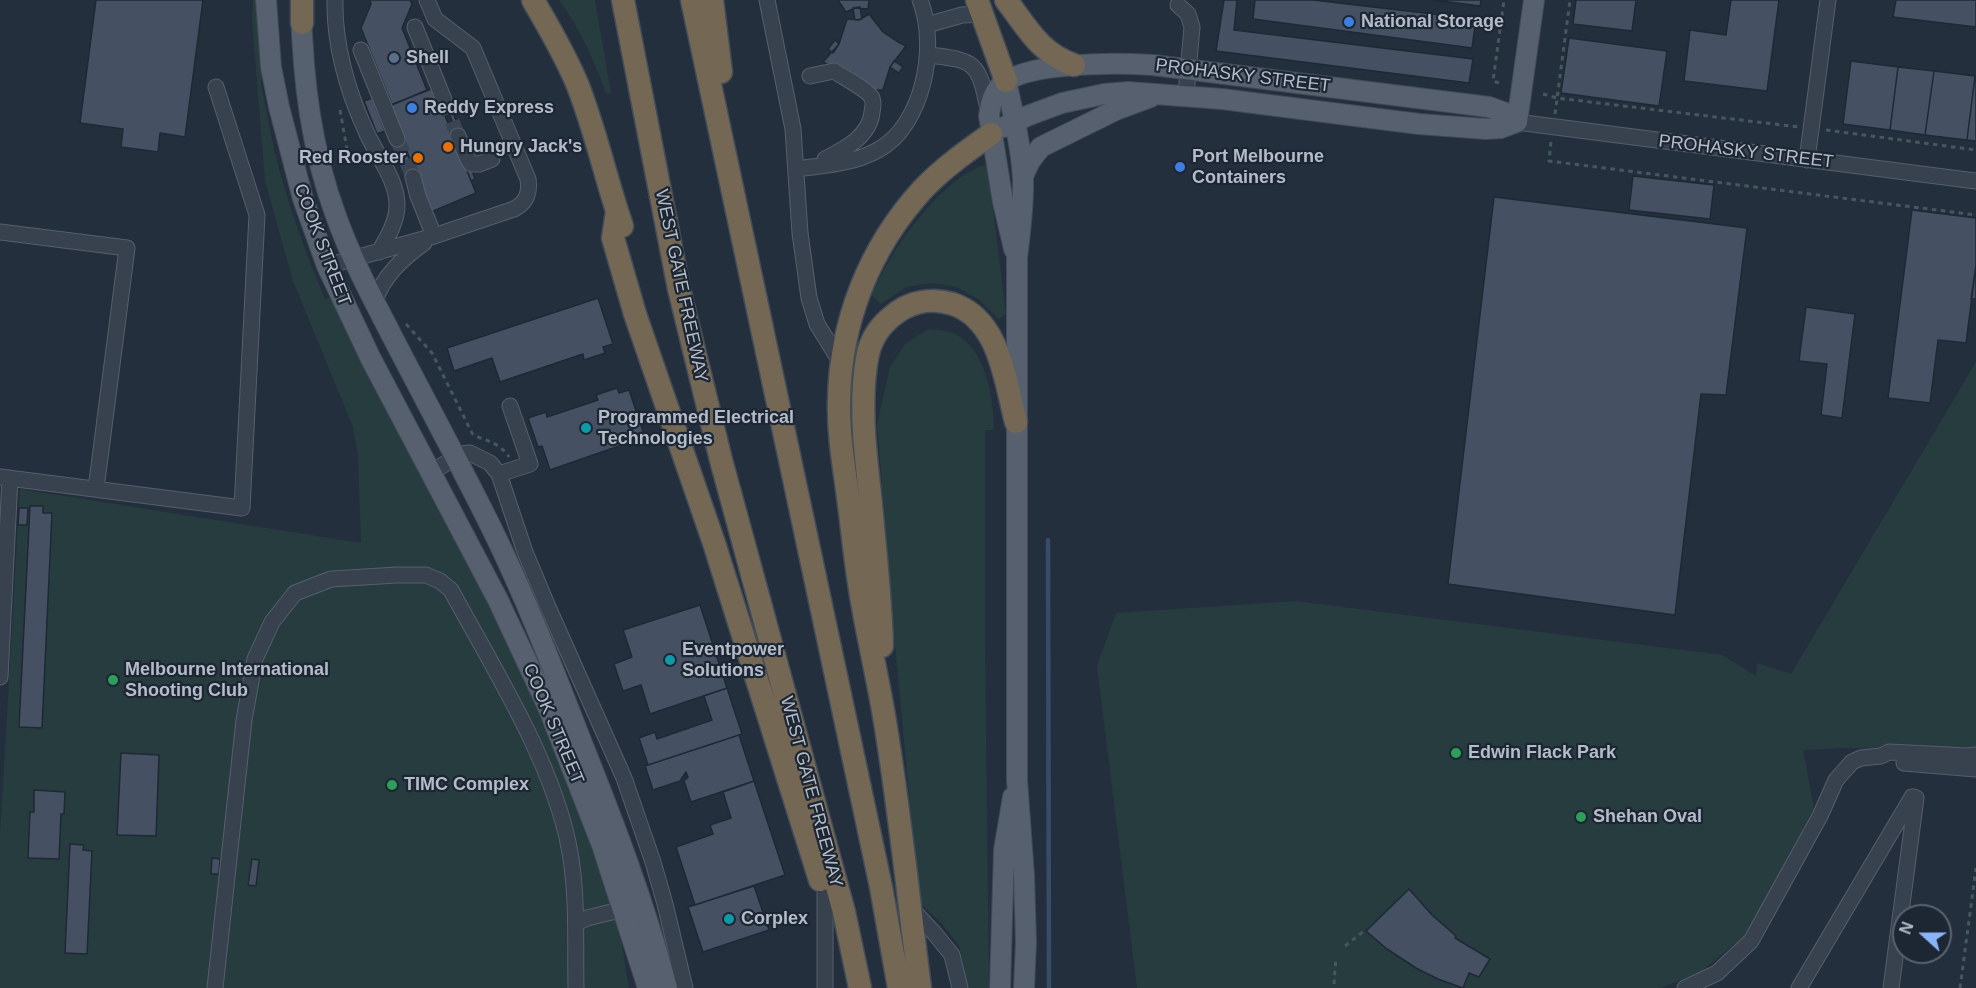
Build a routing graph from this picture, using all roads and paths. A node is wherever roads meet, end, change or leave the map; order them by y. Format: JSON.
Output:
{"nodes":[{"id":1,"x":266,"y":0,"type":"edge"},
{"id":2,"x":302,"y":0,"type":"edge"},
{"id":3,"x":335,"y":0,"type":"edge"},
{"id":4,"x":427,"y":0,"type":"edge"},
{"id":5,"x":533,"y":0,"type":"edge"},
{"id":6,"x":623,"y":0,"type":"edge"},
{"id":7,"x":692,"y":0,"type":"edge"},
{"id":8,"x":712,"y":0,"type":"edge"},
{"id":9,"x":767,"y":0,"type":"edge"},
{"id":10,"x":920,"y":0,"type":"edge"},
{"id":11,"x":1006,"y":0,"type":"edge"},
{"id":12,"x":1504,"y":0,"type":"edge"},
{"id":13,"x":1534,"y":0,"type":"edge"},
{"id":14,"x":1570,"y":0,"type":"edge"},
{"id":15,"x":1828,"y":0,"type":"edge"},
{"id":16,"x":1178,"y":5,"type":"dead end"},
{"id":17,"x":980,"y":7,"type":"edge"},
{"id":18,"x":302,"y":23,"type":"joint"},
{"id":19,"x":927,"y":25,"type":"junction"},
{"id":20,"x":415,"y":27,"type":"dead end"},
{"id":21,"x":361,"y":50,"type":"dead end"},
{"id":22,"x":928,"y":55,"type":"junction"},
{"id":23,"x":1074,"y":65,"type":"junction"},
{"id":24,"x":1189,"y":69,"type":"junction"},
{"id":25,"x":810,"y":76,"type":"dead end"},
{"id":26,"x":1006,"y":81,"type":"junction"},
{"id":27,"x":1499,"y":83,"type":"dead end"},
{"id":28,"x":216,"y":87,"type":"dead end"},
{"id":29,"x":1161,"y":93,"type":"junction"},
{"id":30,"x":1543,"y":94,"type":"dead end"},
{"id":31,"x":1186,"y":95,"type":"junction"},
{"id":32,"x":1557,"y":98,"type":"junction"},
{"id":33,"x":444,"y":100,"type":"tunnel mouth"},
{"id":34,"x":339,"y":102,"type":"dead end"},
{"id":35,"x":1015,"y":122,"type":"junction"},
{"id":36,"x":1517,"y":122,"type":"junction"},
{"id":37,"x":990,"y":125,"type":"junction"},
{"id":38,"x":1553,"y":127,"type":"junction"},
{"id":39,"x":1811,"y":128,"type":"junction"},
{"id":40,"x":458,"y":136,"type":"tunnel mouth"},
{"id":41,"x":397,"y":139,"type":"tunnel mouth"},
{"id":42,"x":1976,"y":150,"type":"edge"},
{"id":43,"x":492,"y":159,"type":"dead end"},
{"id":44,"x":825,"y":159,"type":"dead end"},
{"id":45,"x":1807,"y":160,"type":"junction"},
{"id":46,"x":346,"y":163,"type":"dead end"},
{"id":47,"x":797,"y":169,"type":"junction"},
{"id":48,"x":413,"y":177,"type":"tunnel mouth"},
{"id":49,"x":1023,"y":177,"type":"junction"},
{"id":50,"x":1976,"y":181,"type":"edge"},
{"id":51,"x":617,"y":212,"type":"junction"},
{"id":52,"x":1976,"y":215,"type":"edge"},
{"id":53,"x":742,"y":229,"type":"junction"},
{"id":54,"x":0,"y":232,"type":"edge"},
{"id":55,"x":434,"y":236,"type":"junction"},
{"id":56,"x":379,"y":252,"type":"junction"},
{"id":57,"x":1017,"y":258,"type":"junction"},
{"id":58,"x":354,"y":259,"type":"junction"},
{"id":59,"x":327,"y":266,"type":"junction"},
{"id":60,"x":375,"y":301,"type":"junction"},
{"id":61,"x":841,"y":363,"type":"junction"},
{"id":62,"x":510,"y":406,"type":"dead end"},
{"id":63,"x":1016,"y":422,"type":"junction"},
{"id":64,"x":455,"y":458,"type":"junction"},
{"id":65,"x":430,"y":472,"type":"junction"},
{"id":66,"x":498,"y":474,"type":"junction"},
{"id":67,"x":5,"y":478,"type":"edge"},
{"id":68,"x":96,"y":489,"type":"junction"},
{"id":69,"x":775,"y":663,"type":"junction"},
{"id":70,"x":0,"y":678,"type":"edge"},
{"id":71,"x":567,"y":704,"type":"junction"},
{"id":72,"x":884,"y":711,"type":"junction"},
{"id":73,"x":597,"y":717,"type":"junction"},
{"id":74,"x":1976,"y":755,"type":"edge"},
{"id":75,"x":1881,"y":756,"type":"junction"},
{"id":76,"x":1976,"y":769,"type":"edge"},
{"id":77,"x":1017,"y":780,"type":"junction"},
{"id":78,"x":1976,"y":868,"type":"edge"},
{"id":79,"x":825,"y":894,"type":"junction"},
{"id":80,"x":909,"y":906,"type":"junction"},
{"id":81,"x":624,"y":909,"type":"junction"},
{"id":82,"x":844,"y":912,"type":"junction"},
{"id":83,"x":577,"y":923,"type":"junction"},
{"id":84,"x":1364,"y":931,"type":"dead end"},
{"id":85,"x":1345,"y":946,"type":"dead end"},
{"id":86,"x":1336,"y":957,"type":"dead end"},
{"id":87,"x":1810,"y":970,"type":"junction"},
{"id":88,"x":1334,"y":984,"type":"dead end"},
{"id":89,"x":215,"y":988,"type":"edge"},
{"id":90,"x":576,"y":988,"type":"edge"},
{"id":91,"x":648,"y":988,"type":"edge"},
{"id":92,"x":667,"y":988,"type":"edge"},
{"id":93,"x":685,"y":988,"type":"edge"},
{"id":94,"x":825,"y":988,"type":"edge"},
{"id":95,"x":860,"y":988,"type":"edge"},
{"id":96,"x":899,"y":988,"type":"edge"},
{"id":97,"x":920,"y":988,"type":"edge"},
{"id":98,"x":960,"y":988,"type":"edge"},
{"id":99,"x":1000,"y":988,"type":"edge"},
{"id":100,"x":1024,"y":988,"type":"edge"},
{"id":101,"x":1686,"y":988,"type":"edge"},
{"id":102,"x":1799,"y":988,"type":"edge"},
{"id":103,"x":1808,"y":988,"type":"edge"},
{"id":104,"x":1892,"y":988,"type":"edge"},
{"id":105,"x":1960,"y":988,"type":"edge"}],
"edges":[{"from":1,"to":59,"type":"main road","name":"COOK STREET"},
{"from":2,"to":18,"type":"highway"},
{"from":3,"to":56,"type":"street"},
{"from":4,"to":55,"type":"street"},
{"from":5,"to":51,"type":"highway"},
{"from":6,"to":69,"type":"highway","name":"WEST GATE FREEWAY"},
{"from":7,"to":53,"type":"highway"},
{"from":8,"to":53,"type":"highway"},
{"from":9,"to":47,"type":"street"},
{"from":10,"to":19,"type":"street"},
{"from":11,"to":23,"type":"highway"},
{"from":12,"to":27,"type":"path"},
{"from":13,"to":36,"type":"main road"},
{"from":14,"to":32,"type":"path"},
{"from":15,"to":39,"type":"street"},
{"from":16,"to":24,"type":"street"},
{"from":17,"to":19,"type":"street"},
{"from":17,"to":26,"type":"highway"},
{"from":18,"to":58,"type":"main road","name":"COOK STREET"},
{"from":19,"to":22,"type":"street"},
{"from":20,"to":33,"type":"street"},
{"from":21,"to":41,"type":"street"},
{"from":22,"to":37,"type":"street"},
{"from":22,"to":47,"type":"street"},
{"from":23,"to":24,"type":"main road","name":"PROHASKY STREET"},
{"from":23,"to":26,"type":"main road","name":"PROHASKY STREET"},
{"from":24,"to":31,"type":"street"},
{"from":24,"to":36,"type":"main road","name":"PROHASKY STREET"},
{"from":25,"to":44,"type":"street"},
{"from":26,"to":35,"type":"main road"},
{"from":26,"to":37,"type":"main road"},
{"from":28,"to":68,"type":"street"},
{"from":29,"to":31,"type":"main road","name":"PROHASKY STREET"},
{"from":29,"to":35,"type":"main road","name":"PROHASKY STREET"},
{"from":29,"to":49,"type":"main road"},
{"from":30,"to":32,"type":"path"},
{"from":31,"to":36,"type":"main road","name":"PROHASKY STREET"},
{"from":32,"to":38,"type":"path"},
{"from":32,"to":39,"type":"path"},
{"from":34,"to":46,"type":"path"},
{"from":35,"to":37,"type":"main road","name":"PROHASKY STREET"},
{"from":35,"to":49,"type":"main road"},
{"from":36,"to":38,"type":"street","name":"PROHASKY STREET"},
{"from":37,"to":57,"type":"main road"},
{"from":37,"to":61,"type":"highway"},
{"from":38,"to":45,"type":"street","name":"PROHASKY STREET"},
{"from":38,"to":52,"type":"path"},
{"from":39,"to":42,"type":"path"},
{"from":39,"to":45,"type":"street"},
{"from":40,"to":43,"type":"street"},
{"from":45,"to":50,"type":"street","name":"PROHASKY STREET"},
{"from":47,"to":61,"type":"street"},
{"from":48,"to":55,"type":"street"},
{"from":49,"to":57,"type":"main road"},
{"from":51,"to":69,"type":"highway"},
{"from":51,"to":79,"type":"highway"},
{"from":53,"to":96,"type":"highway"},
{"from":54,"to":68,"type":"street"},
{"from":55,"to":56,"type":"street"},
{"from":55,"to":60,"type":"street"},
{"from":56,"to":58,"type":"street"},
{"from":57,"to":63,"type":"main road"},
{"from":58,"to":59,"type":"street"},
{"from":58,"to":60,"type":"main road","name":"COOK STREET"},
{"from":59,"to":65,"type":"main road","name":"COOK STREET"},
{"from":60,"to":64,"type":"main road","name":"COOK STREET"},
{"from":61,"to":72,"type":"highway"},
{"from":62,"to":66,"type":"street"},
{"from":63,"to":72,"type":"highway"},
{"from":63,"to":77,"type":"main road"},
{"from":64,"to":65,"type":"street"},
{"from":64,"to":66,"type":"street"},
{"from":64,"to":71,"type":"main road","name":"COOK STREET"},
{"from":65,"to":81,"type":"main road","name":"COOK STREET"},
{"from":66,"to":73,"type":"street"},
{"from":67,"to":68,"type":"street"},
{"from":67,"to":70,"type":"street"},
{"from":69,"to":82,"type":"highway","name":"WEST GATE FREEWAY"},
{"from":71,"to":73,"type":"street","name":"COOK STREET"},
{"from":71,"to":92,"type":"main road","name":"COOK STREET"},
{"from":72,"to":80,"type":"highway"},
{"from":73,"to":93,"type":"street"},
{"from":74,"to":75,"type":"street"},
{"from":75,"to":76,"type":"street"},
{"from":75,"to":101,"type":"street"},
{"from":77,"to":99,"type":"main road"},
{"from":77,"to":100,"type":"main road"},
{"from":78,"to":105,"type":"path"},
{"from":79,"to":82,"type":"highway"},
{"from":79,"to":94,"type":"street"},
{"from":80,"to":97,"type":"highway"},
{"from":80,"to":98,"type":"street"},
{"from":81,"to":83,"type":"street"},
{"from":81,"to":91,"type":"main road","name":"COOK STREET"},
{"from":82,"to":95,"type":"highway","name":"WEST GATE FREEWAY"},
{"from":83,"to":89,"type":"street"},
{"from":83,"to":90,"type":"street"},
{"from":84,"to":85,"type":"path"},
{"from":86,"to":88,"type":"path"},
{"from":87,"to":102,"type":"street"},
{"from":87,"to":103,"type":"street"},
{"from":87,"to":104,"type":"street"}]}
